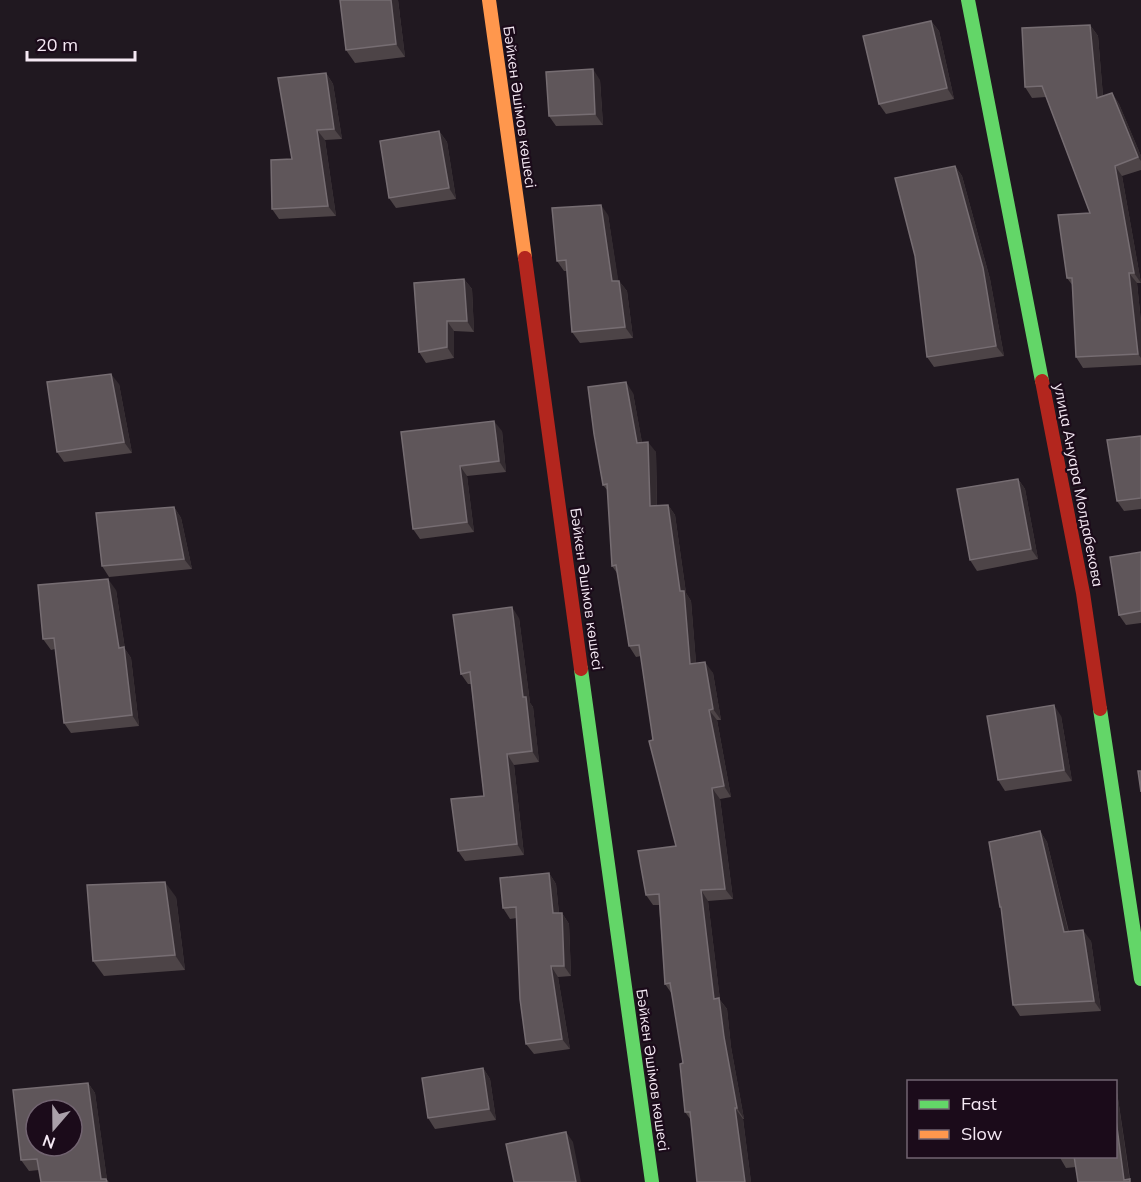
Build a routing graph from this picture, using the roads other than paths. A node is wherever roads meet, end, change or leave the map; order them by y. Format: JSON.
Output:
{"nodes":[{"id":1,"x":489,"y":0,"type":"edge"},
{"id":2,"x":968,"y":0,"type":"edge"},
{"id":3,"x":1141,"y":979,"type":"edge"},
{"id":4,"x":652,"y":1182,"type":"edge"}],
"edges":[{"from":1,"to":4,"type":"main road","name":"Бәйкен Әшімов көшесі"},
{"from":2,"to":3,"type":"main road","name":"улица Ануара Молдабекова"}]}
